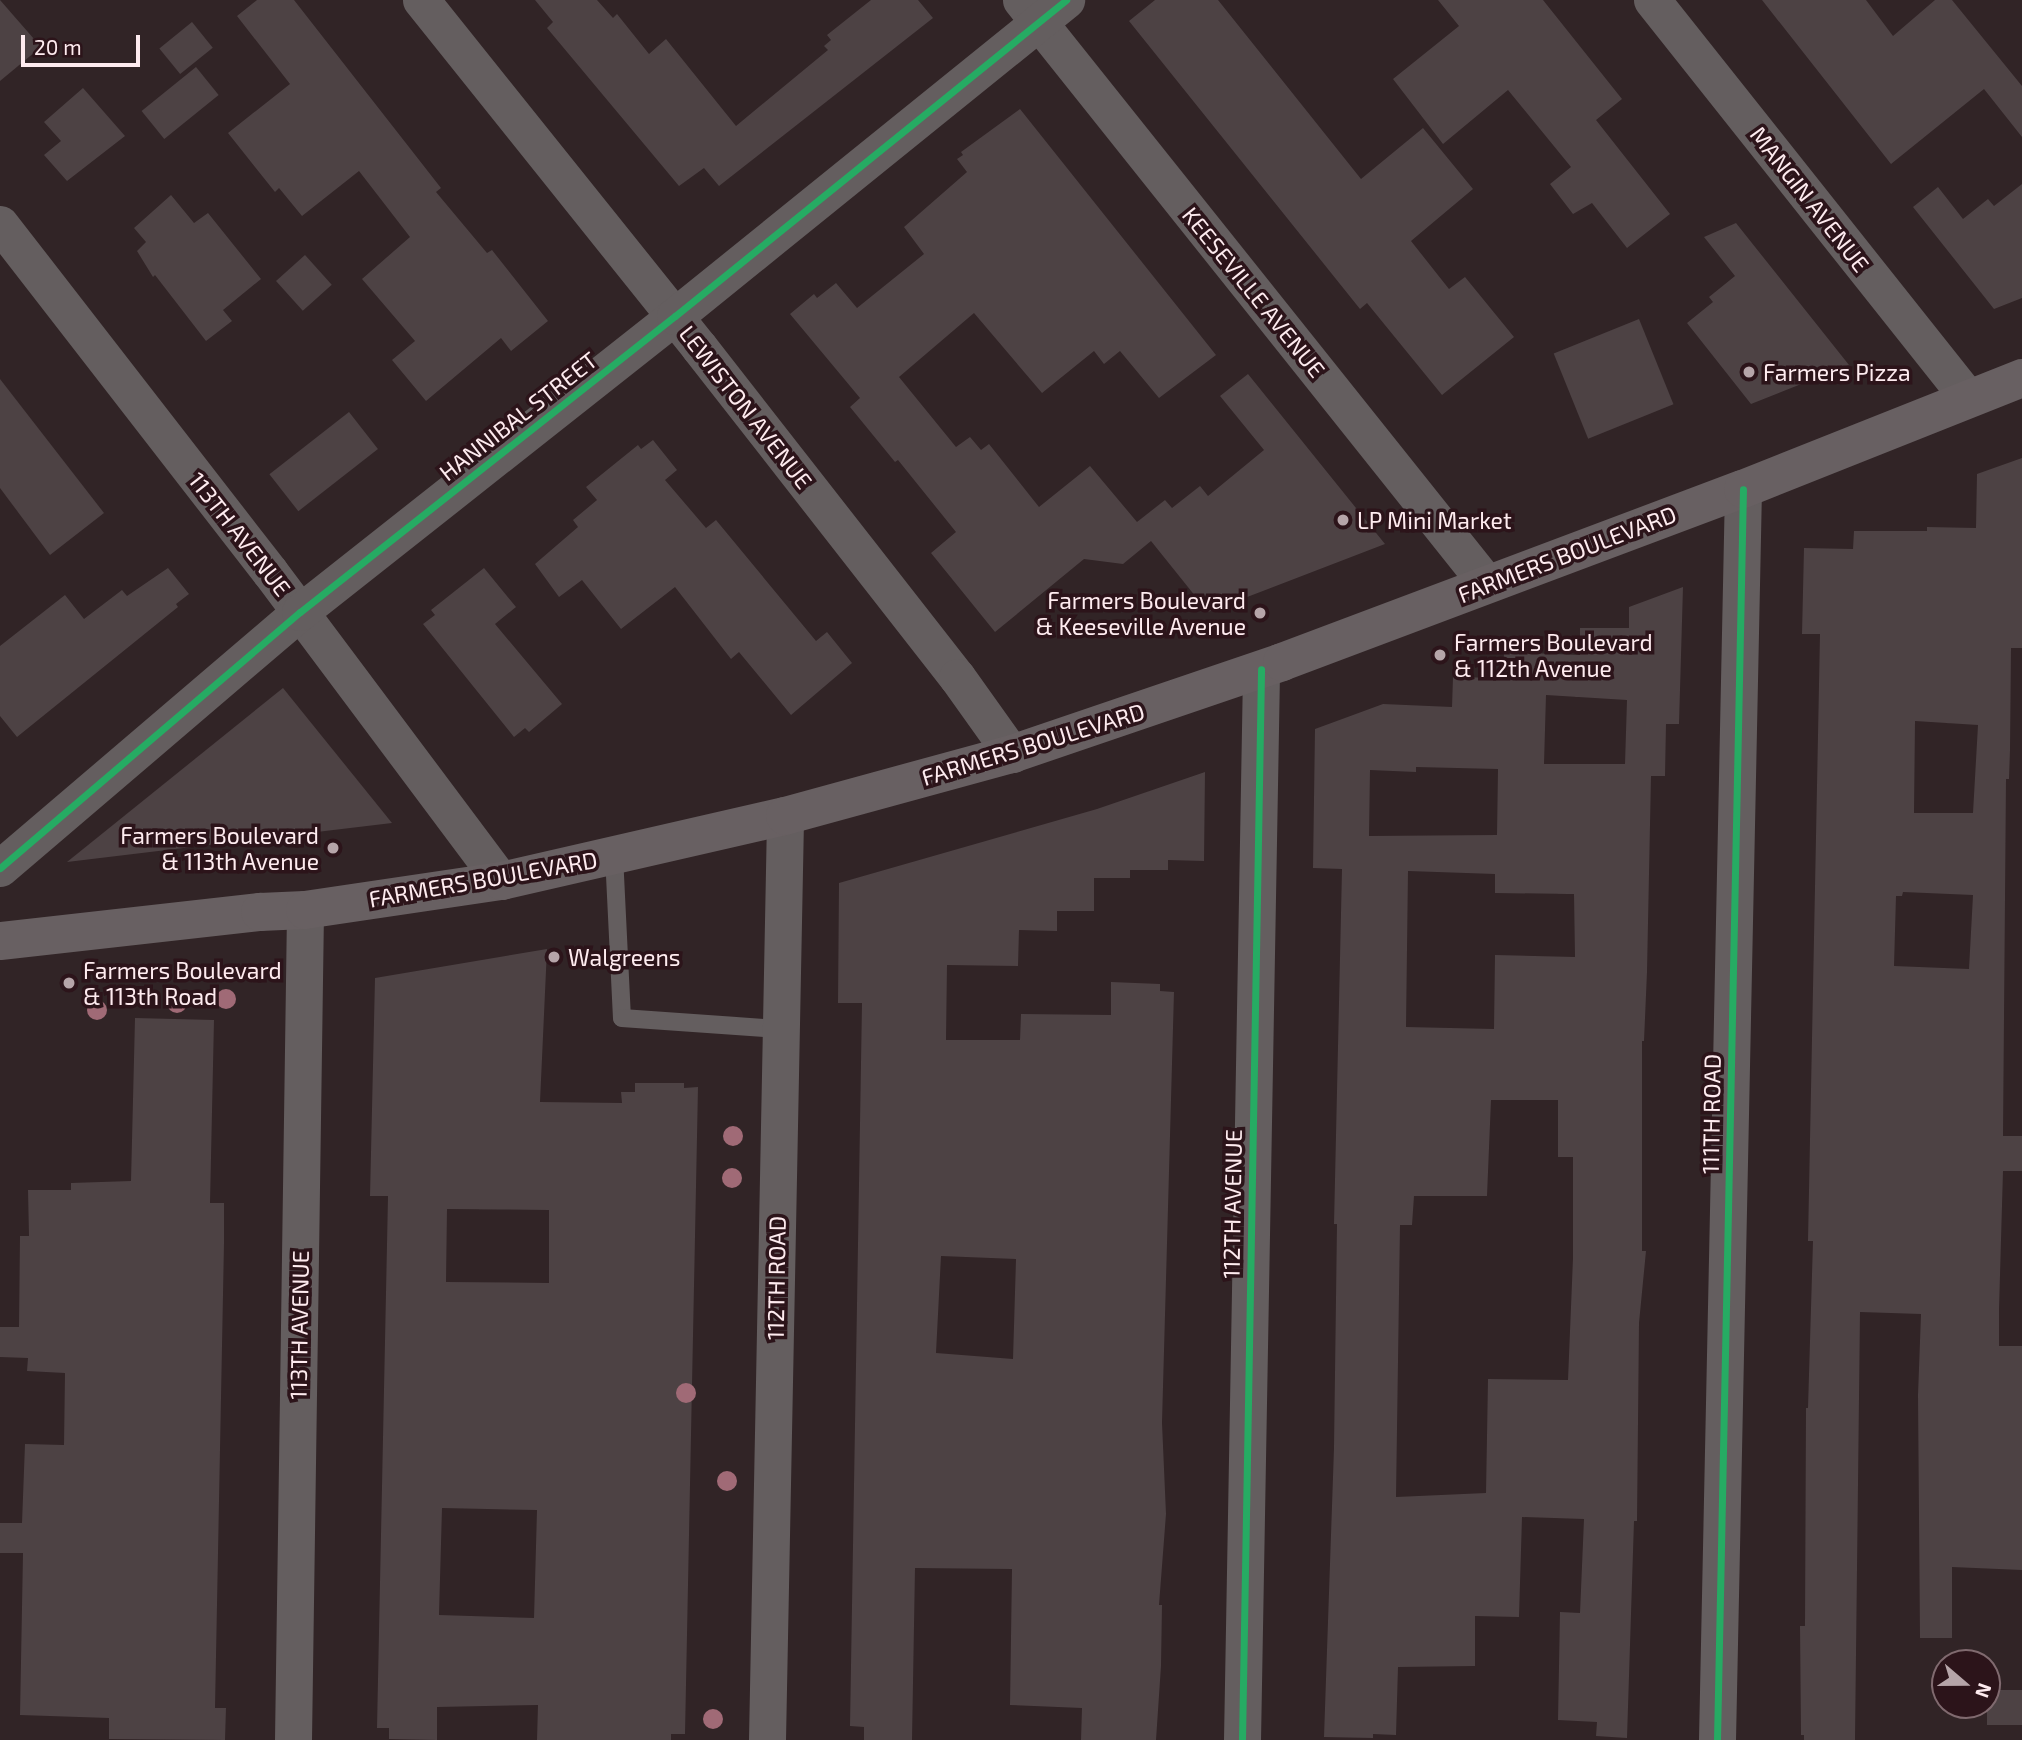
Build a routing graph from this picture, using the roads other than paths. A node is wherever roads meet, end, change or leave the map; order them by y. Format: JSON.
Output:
{"nodes":[{"id":1,"x":421,"y":0,"type":"edge"},
{"id":2,"x":1652,"y":0,"type":"edge"},
{"id":3,"x":1042,"y":7,"type":"edge"},
{"id":4,"x":0,"y":224,"type":"edge"},
{"id":5,"x":675,"y":316,"type":"junction"},
{"id":6,"x":2022,"y":378,"type":"edge"},
{"id":7,"x":1968,"y":398,"type":"junction"},
{"id":8,"x":1743,"y":489,"type":"junction"},
{"id":9,"x":1487,"y":584,"type":"junction"},
{"id":10,"x":300,"y":612,"type":"junction"},
{"id":11,"x":1261,"y":669,"type":"junction"},
{"id":12,"x":1012,"y":754,"type":"junction"},
{"id":13,"x":785,"y":816,"type":"junction"},
{"id":14,"x":614,"y":855,"type":"junction"},
{"id":15,"x":0,"y":868,"type":"edge"},
{"id":16,"x":500,"y":881,"type":"junction"},
{"id":17,"x":305,"y":910,"type":"junction"},
{"id":18,"x":0,"y":942,"type":"edge"},
{"id":19,"x":781,"y":1029,"type":"junction"},
{"id":20,"x":293,"y":1740,"type":"edge"},
{"id":21,"x":767,"y":1740,"type":"edge"},
{"id":22,"x":1241,"y":1740,"type":"edge"},
{"id":23,"x":1717,"y":1740,"type":"edge"}],
"edges":[{"from":1,"to":5,"type":"street","name":"LEWISTON AVENUE"},
{"from":2,"to":7,"type":"street","name":"MANGIN AVENUE"},
{"from":3,"to":5,"type":"street","name":"HANNIBAL STREET"},
{"from":3,"to":9,"type":"street","name":"KEESEVILLE AVENUE"},
{"from":4,"to":10,"type":"street","name":"113TH AVENUE"},
{"from":5,"to":10,"type":"street","name":"HANNIBAL STREET"},
{"from":5,"to":12,"type":"street","name":"LEWISTON AVENUE"},
{"from":6,"to":7,"type":"main road","name":"FARMERS BOULEVARD"},
{"from":7,"to":8,"type":"main road","name":"FARMERS BOULEVARD"},
{"from":8,"to":9,"type":"main road","name":"FARMERS BOULEVARD"},
{"from":8,"to":23,"type":"street","name":"111TH ROAD"},
{"from":9,"to":11,"type":"main road","name":"FARMERS BOULEVARD"},
{"from":10,"to":15,"type":"street","name":"HANNIBAL STREET"},
{"from":10,"to":16,"type":"street","name":"113TH AVENUE"},
{"from":11,"to":12,"type":"main road","name":"FARMERS BOULEVARD"},
{"from":11,"to":22,"type":"street","name":"112TH AVENUE"},
{"from":12,"to":13,"type":"main road","name":"FARMERS BOULEVARD"},
{"from":13,"to":14,"type":"main road","name":"FARMERS BOULEVARD"},
{"from":13,"to":19,"type":"street","name":"112TH ROAD"},
{"from":14,"to":16,"type":"main road","name":"FARMERS BOULEVARD"},
{"from":14,"to":19,"type":"lane"},
{"from":16,"to":17,"type":"main road","name":"FARMERS BOULEVARD"},
{"from":17,"to":18,"type":"main road","name":"FARMERS BOULEVARD"},
{"from":17,"to":20,"type":"street","name":"113TH AVENUE"},
{"from":19,"to":21,"type":"street","name":"112TH ROAD"}]}
